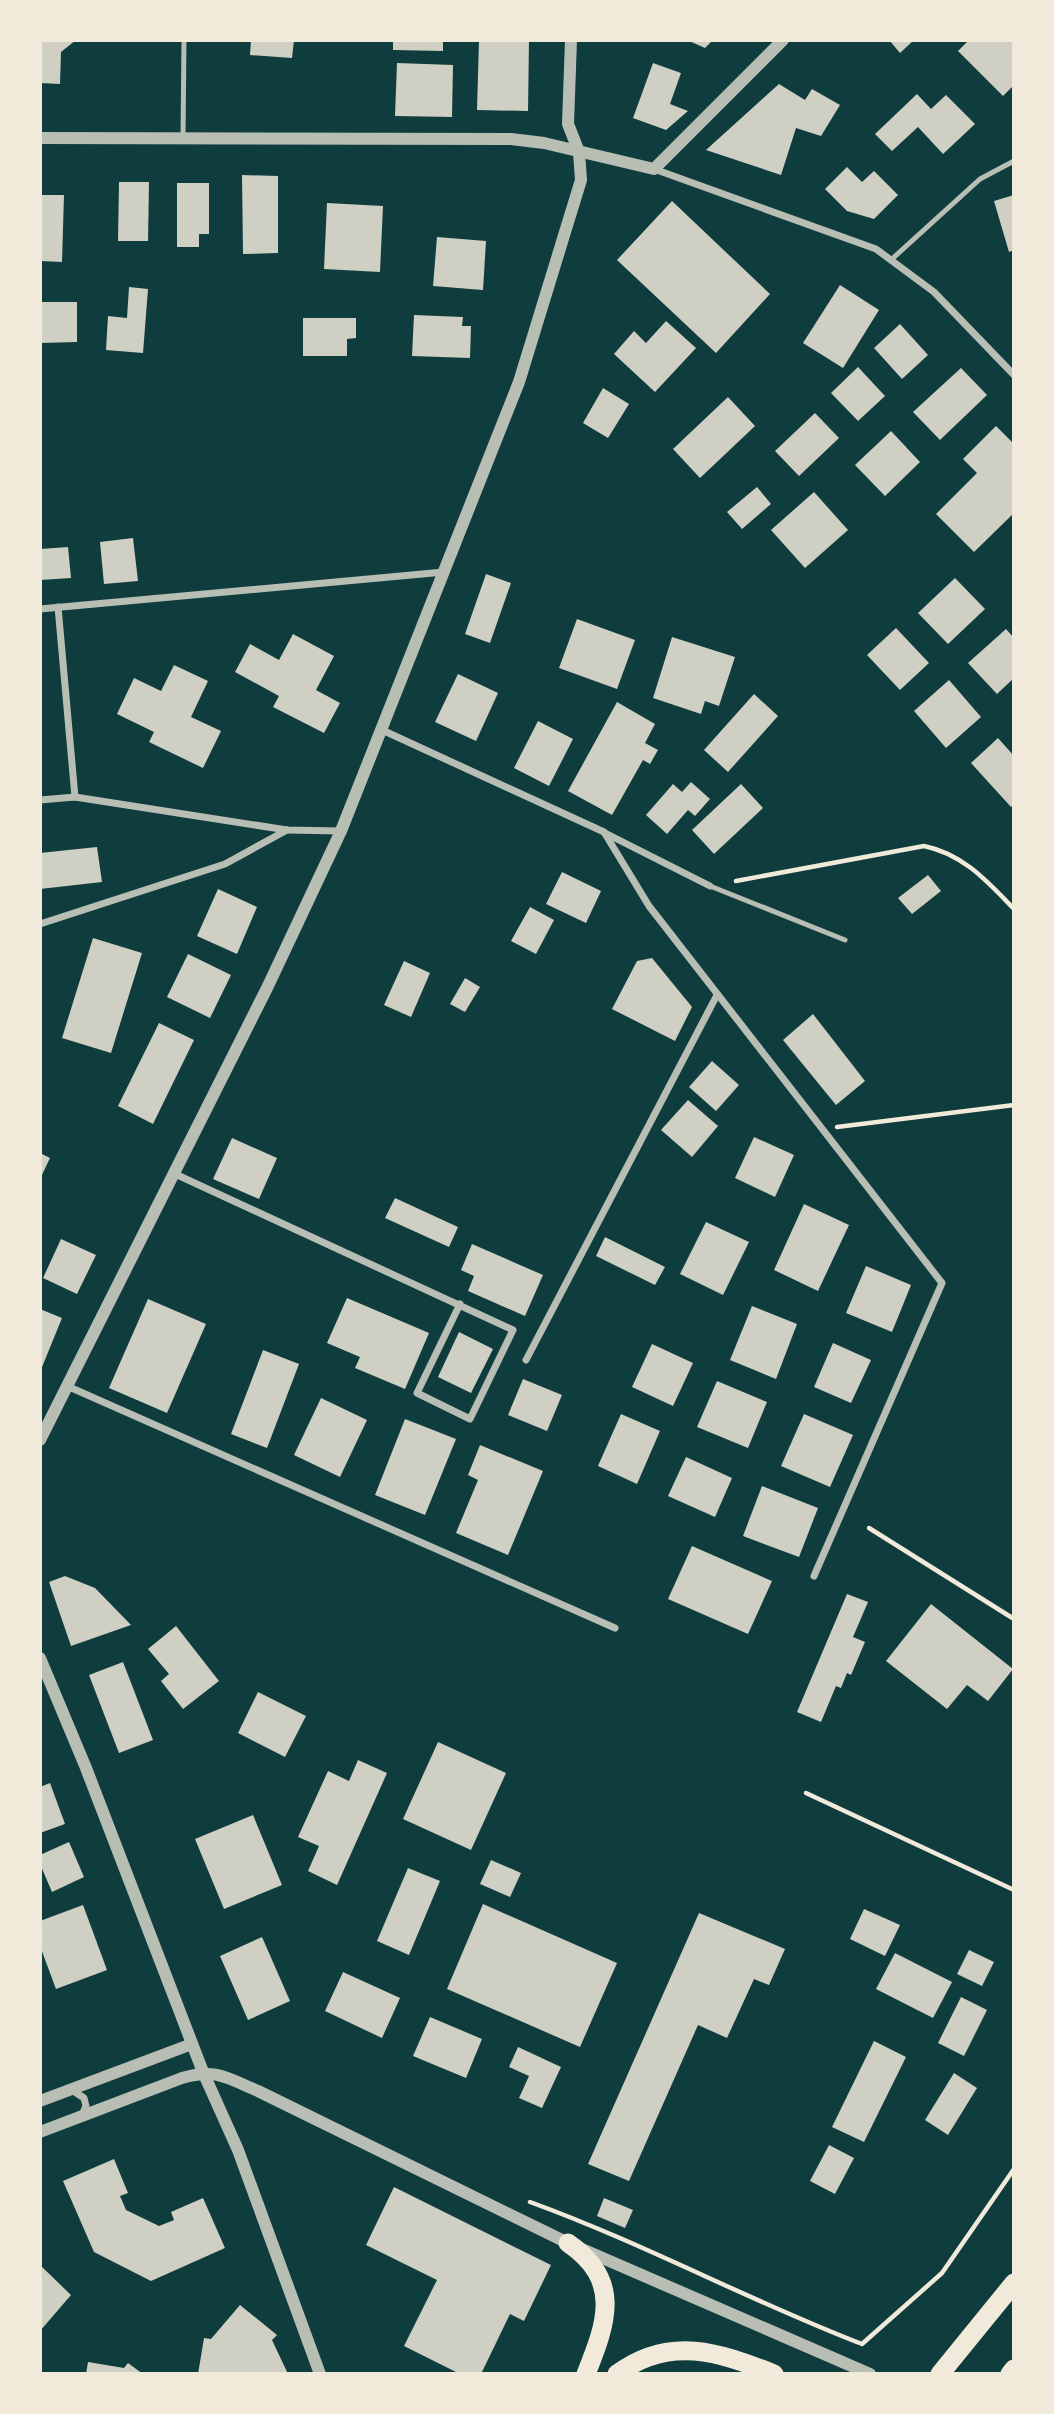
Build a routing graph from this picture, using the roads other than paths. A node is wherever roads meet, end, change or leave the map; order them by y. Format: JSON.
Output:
{"nodes":[{"id":1,"x":184,"y":40,"type":"edge"},
{"id":2,"x":571,"y":40,"type":"edge"},
{"id":3,"x":783,"y":40,"type":"edge"},
{"id":4,"x":40,"y":138,"type":"edge"},
{"id":5,"x":183,"y":138,"type":"junction"},
{"id":6,"x":579,"y":152,"type":"junction"},
{"id":7,"x":1014,"y":161,"type":"edge"},
{"id":8,"x":654,"y":169,"type":"junction"},
{"id":9,"x":892,"y":260,"type":"junction"},
{"id":10,"x":1014,"y":375,"type":"edge"},
{"id":11,"x":444,"y":572,"type":"junction"},
{"id":12,"x":58,"y":607,"type":"junction"},
{"id":13,"x":40,"y":609,"type":"edge"},
{"id":14,"x":382,"y":730,"type":"junction"},
{"id":15,"x":75,"y":797,"type":"junction"},
{"id":16,"x":40,"y":800,"type":"edge"},
{"id":17,"x":287,"y":830,"type":"junction"},
{"id":18,"x":341,"y":831,"type":"junction"},
{"id":19,"x":604,"y":832,"type":"junction"},
{"id":20,"x":710,"y":886,"type":"joint"},
{"id":21,"x":40,"y":924,"type":"edge"},
{"id":22,"x":845,"y":940,"type":"dead end"},
{"id":23,"x":717,"y":995,"type":"junction"},
{"id":24,"x":172,"y":1173,"type":"junction"},
{"id":25,"x":460,"y":1304,"type":"junction"},
{"id":26,"x":526,"y":1360,"type":"dead end"},
{"id":27,"x":67,"y":1386,"type":"junction"},
{"id":28,"x":40,"y":1440,"type":"edge"},
{"id":29,"x":814,"y":1576,"type":"dead end"},
{"id":30,"x":615,"y":1628,"type":"dead end"},
{"id":31,"x":40,"y":1658,"type":"edge"},
{"id":32,"x":192,"y":2044,"type":"junction"},
{"id":33,"x":203,"y":2072,"type":"junction"},
{"id":34,"x":71,"y":2089,"type":"junction"},
{"id":35,"x":40,"y":2101,"type":"edge"},
{"id":36,"x":81,"y":2116,"type":"junction"},
{"id":37,"x":40,"y":2132,"type":"edge"},
{"id":38,"x":568,"y":2242,"type":"junction"},
{"id":39,"x":1014,"y":2283,"type":"edge"},
{"id":40,"x":1014,"y":2369,"type":"edge"},
{"id":41,"x":320,"y":2374,"type":"edge"},
{"id":42,"x":586,"y":2374,"type":"edge"},
{"id":43,"x":617,"y":2374,"type":"edge"},
{"id":44,"x":774,"y":2374,"type":"edge"},
{"id":45,"x":870,"y":2374,"type":"edge"},
{"id":46,"x":940,"y":2374,"type":"edge"},
{"id":47,"x":1010,"y":2374,"type":"edge"}],
"edges":[{"from":1,"to":5,"type":"lane"},
{"from":2,"to":6,"type":"street"},
{"from":3,"to":8,"type":"street"},
{"from":4,"to":5,"type":"street"},
{"from":5,"to":6,"type":"street"},
{"from":6,"to":8,"type":"street"},
{"from":6,"to":11,"type":"street"},
{"from":7,"to":9,"type":"lane"},
{"from":8,"to":9,"type":"street"},
{"from":9,"to":10,"type":"street"},
{"from":11,"to":12,"type":"street"},
{"from":11,"to":14,"type":"street"},
{"from":12,"to":13,"type":"street"},
{"from":12,"to":15,"type":"street"},
{"from":14,"to":18,"type":"street"},
{"from":14,"to":19,"type":"street"},
{"from":15,"to":16,"type":"street"},
{"from":15,"to":17,"type":"street"},
{"from":17,"to":18,"type":"street"},
{"from":17,"to":21,"type":"street"},
{"from":18,"to":24,"type":"street"},
{"from":19,"to":20,"type":"street"},
{"from":19,"to":23,"type":"street"},
{"from":20,"to":22,"type":"lane"},
{"from":23,"to":26,"type":"street"},
{"from":23,"to":29,"type":"street"},
{"from":24,"to":25,"type":"street"},
{"from":24,"to":27,"type":"street"},
{"from":25,"to":25,"type":"street"},
{"from":27,"to":28,"type":"street"},
{"from":27,"to":30,"type":"street"},
{"from":31,"to":32,"type":"street"},
{"from":32,"to":33,"type":"street"},
{"from":32,"to":34,"type":"street"},
{"from":33,"to":36,"type":"street"},
{"from":33,"to":38,"type":"street"},
{"from":33,"to":41,"type":"street"},
{"from":34,"to":35,"type":"street"},
{"from":34,"to":36,"type":"street"},
{"from":36,"to":37,"type":"street"},
{"from":38,"to":42,"type":"highway"},
{"from":38,"to":45,"type":"street"},
{"from":39,"to":46,"type":"highway"},
{"from":40,"to":47,"type":"highway"},
{"from":43,"to":44,"type":"highway"}]}
